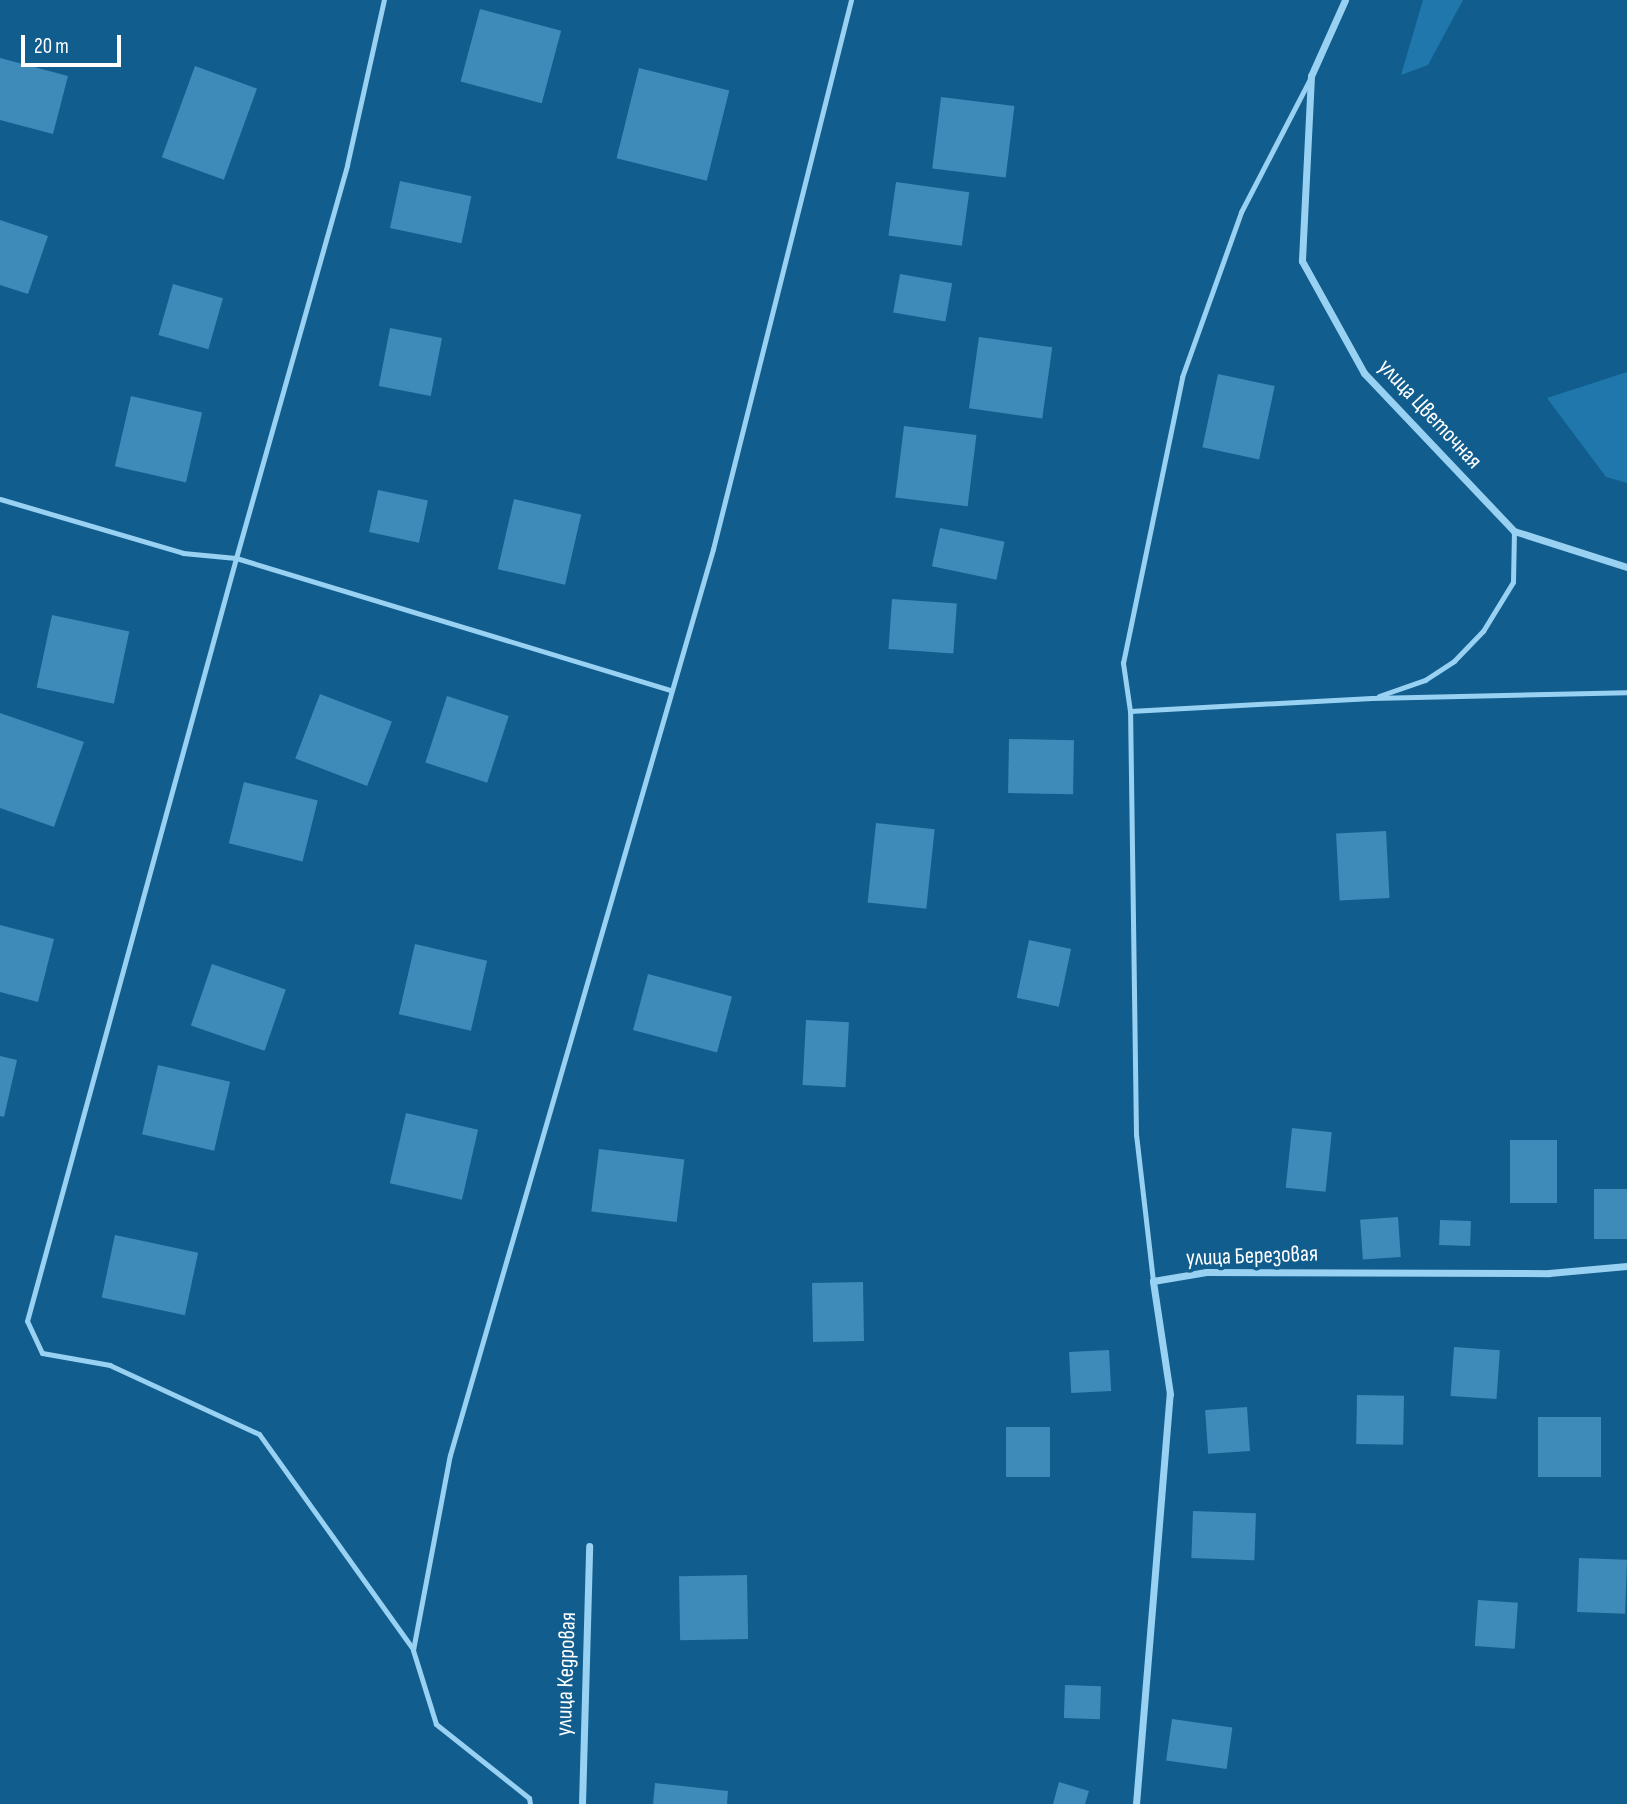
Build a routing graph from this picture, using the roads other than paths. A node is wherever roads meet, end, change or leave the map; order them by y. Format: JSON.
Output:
{"nodes":[{"id":1,"x":384,"y":0,"type":"edge"},
{"id":2,"x":850,"y":0,"type":"edge"},
{"id":3,"x":1345,"y":0,"type":"edge"},
{"id":4,"x":1311,"y":76,"type":"junction"},
{"id":5,"x":0,"y":499,"type":"edge"},
{"id":6,"x":1514,"y":531,"type":"junction"},
{"id":7,"x":236,"y":558,"type":"junction"},
{"id":8,"x":1627,"y":567,"type":"edge"},
{"id":9,"x":671,"y":690,"type":"junction"},
{"id":10,"x":1627,"y":692,"type":"edge"},
{"id":11,"x":1372,"y":698,"type":"junction"},
{"id":12,"x":1130,"y":711,"type":"junction"},
{"id":13,"x":1627,"y":1266,"type":"edge"},
{"id":14,"x":1153,"y":1281,"type":"junction"},
{"id":15,"x":589,"y":1546,"type":"dead end"},
{"id":16,"x":414,"y":1650,"type":"junction"},
{"id":17,"x":530,"y":1804,"type":"edge"},
{"id":18,"x":582,"y":1804,"type":"edge"},
{"id":19,"x":1136,"y":1804,"type":"edge"}],
"edges":[{"from":1,"to":7,"type":"lane"},
{"from":2,"to":9,"type":"lane"},
{"from":3,"to":4,"type":"street","name":"улица Цветочная"},
{"from":4,"to":6,"type":"street","name":"улица Цветочная"},
{"from":4,"to":12,"type":"lane"},
{"from":5,"to":7,"type":"lane"},
{"from":6,"to":8,"type":"street","name":"улица Цветочная"},
{"from":6,"to":11,"type":"lane"},
{"from":7,"to":9,"type":"lane"},
{"from":7,"to":16,"type":"lane"},
{"from":9,"to":16,"type":"lane"},
{"from":10,"to":11,"type":"lane"},
{"from":11,"to":12,"type":"lane"},
{"from":12,"to":14,"type":"lane"},
{"from":13,"to":14,"type":"street","name":"улица Березовая"},
{"from":14,"to":19,"type":"street"},
{"from":15,"to":18,"type":"street","name":"улица Кедровая"},
{"from":16,"to":17,"type":"lane"}]}
